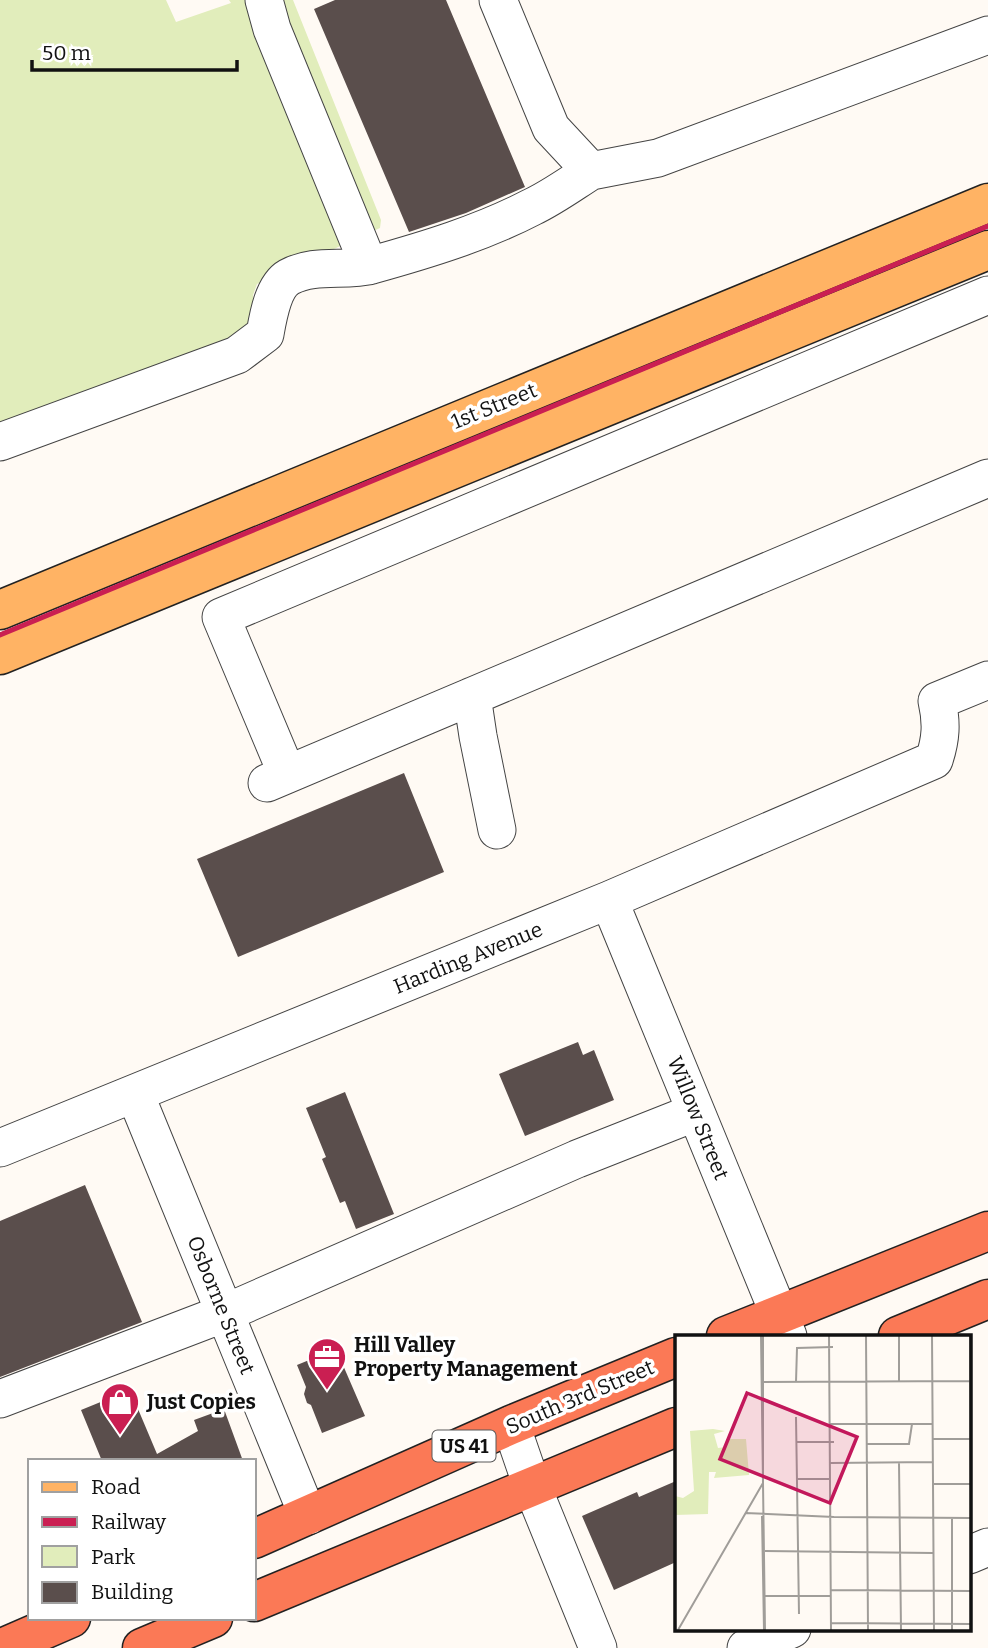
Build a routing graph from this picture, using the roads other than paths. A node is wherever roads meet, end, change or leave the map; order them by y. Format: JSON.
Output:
{"nodes":[{"id":1,"x":264,"y":0,"type":"edge"},
{"id":2,"x":498,"y":0,"type":"edge"},
{"id":3,"x":988,"y":36,"type":"edge"},
{"id":4,"x":591,"y":170,"type":"junction"},
{"id":5,"x":988,"y":203,"type":"edge"},
{"id":6,"x":988,"y":250,"type":"edge"},
{"id":7,"x":369,"y":266,"type":"junction"},
{"id":8,"x":988,"y":295,"type":"edge"},
{"id":9,"x":0,"y":442,"type":"edge"},
{"id":10,"x":988,"y":478,"type":"edge"},
{"id":11,"x":0,"y":610,"type":"edge"},
{"id":12,"x":0,"y":655,"type":"edge"},
{"id":13,"x":988,"y":680,"type":"edge"},
{"id":14,"x":472,"y":696,"type":"junction"},
{"id":15,"x":497,"y":830,"type":"dead end"},
{"id":16,"x":609,"y":900,"type":"junction"},
{"id":17,"x":135,"y":1094,"type":"junction"},
{"id":18,"x":696,"y":1112,"type":"junction"},
{"id":19,"x":0,"y":1149,"type":"edge"},
{"id":20,"x":988,"y":1231,"type":"edge"},
{"id":21,"x":988,"y":1299,"type":"edge"},
{"id":22,"x":225,"y":1313,"type":"junction"},
{"id":23,"x":783,"y":1325,"type":"edge"},
{"id":24,"x":731,"y":1335,"type":"edge"},
{"id":25,"x":900,"y":1335,"type":"edge"},
{"id":26,"x":675,"y":1358,"type":"edge"},
{"id":27,"x":0,"y":1399,"type":"edge"},
{"id":28,"x":511,"y":1425,"type":"junction"},
{"id":29,"x":675,"y":1428,"type":"edge"},
{"id":30,"x":532,"y":1486,"type":"junction"},
{"id":31,"x":308,"y":1516,"type":"junction"},
{"id":32,"x":256,"y":1538,"type":"edge"},
{"id":33,"x":988,"y":1546,"type":"edge"},
{"id":34,"x":970,"y":1555,"type":"edge"},
{"id":35,"x":256,"y":1600,"type":"edge"},
{"id":36,"x":66,"y":1620,"type":"edge"},
{"id":37,"x":208,"y":1620,"type":"edge"},
{"id":38,"x":790,"y":1630,"type":"edge"},
{"id":39,"x":2,"y":1648,"type":"edge"},
{"id":40,"x":142,"y":1648,"type":"edge"},
{"id":41,"x":598,"y":1648,"type":"edge"},
{"id":42,"x":746,"y":1648,"type":"edge"}],
"edges":[{"from":1,"to":7,"type":"street"},
{"from":2,"to":4,"type":"street"},
{"from":3,"to":4,"type":"street"},
{"from":4,"to":7,"type":"street"},
{"from":5,"to":11,"type":"main road","name":"1st Street"},
{"from":6,"to":12,"type":"main road","name":"1st Street"},
{"from":7,"to":9,"type":"street"},
{"from":8,"to":14,"type":"street"},
{"from":10,"to":14,"type":"street"},
{"from":13,"to":16,"type":"street","name":"Harding Avenue"},
{"from":14,"to":15,"type":"street"},
{"from":16,"to":17,"type":"street","name":"Harding Avenue"},
{"from":16,"to":18,"type":"street","name":"Willow Street"},
{"from":17,"to":19,"type":"street","name":"Harding Avenue"},
{"from":17,"to":22,"type":"street","name":"Osborne Street"},
{"from":18,"to":22,"type":"street"},
{"from":18,"to":23,"type":"street","name":"Willow Street"},
{"from":20,"to":23,"type":"highway"},
{"from":21,"to":25,"type":"highway"},
{"from":22,"to":27,"type":"street"},
{"from":22,"to":31,"type":"street","name":"Osborne Street"},
{"from":23,"to":24,"type":"highway"},
{"from":26,"to":28,"type":"highway","name":"South 3rd Street","number":"US 41"},
{"from":28,"to":30,"type":"street"},
{"from":28,"to":31,"type":"highway","name":"South 3rd Street","number":"US 41"},
{"from":29,"to":30,"type":"highway"},
{"from":30,"to":35,"type":"highway"},
{"from":30,"to":41,"type":"street"},
{"from":31,"to":32,"type":"highway","name":"South 3rd Street","number":"US 41"},
{"from":33,"to":34,"type":"street"},
{"from":36,"to":39,"type":"highway"},
{"from":37,"to":40,"type":"highway"},
{"from":38,"to":42,"type":"street"}]}
